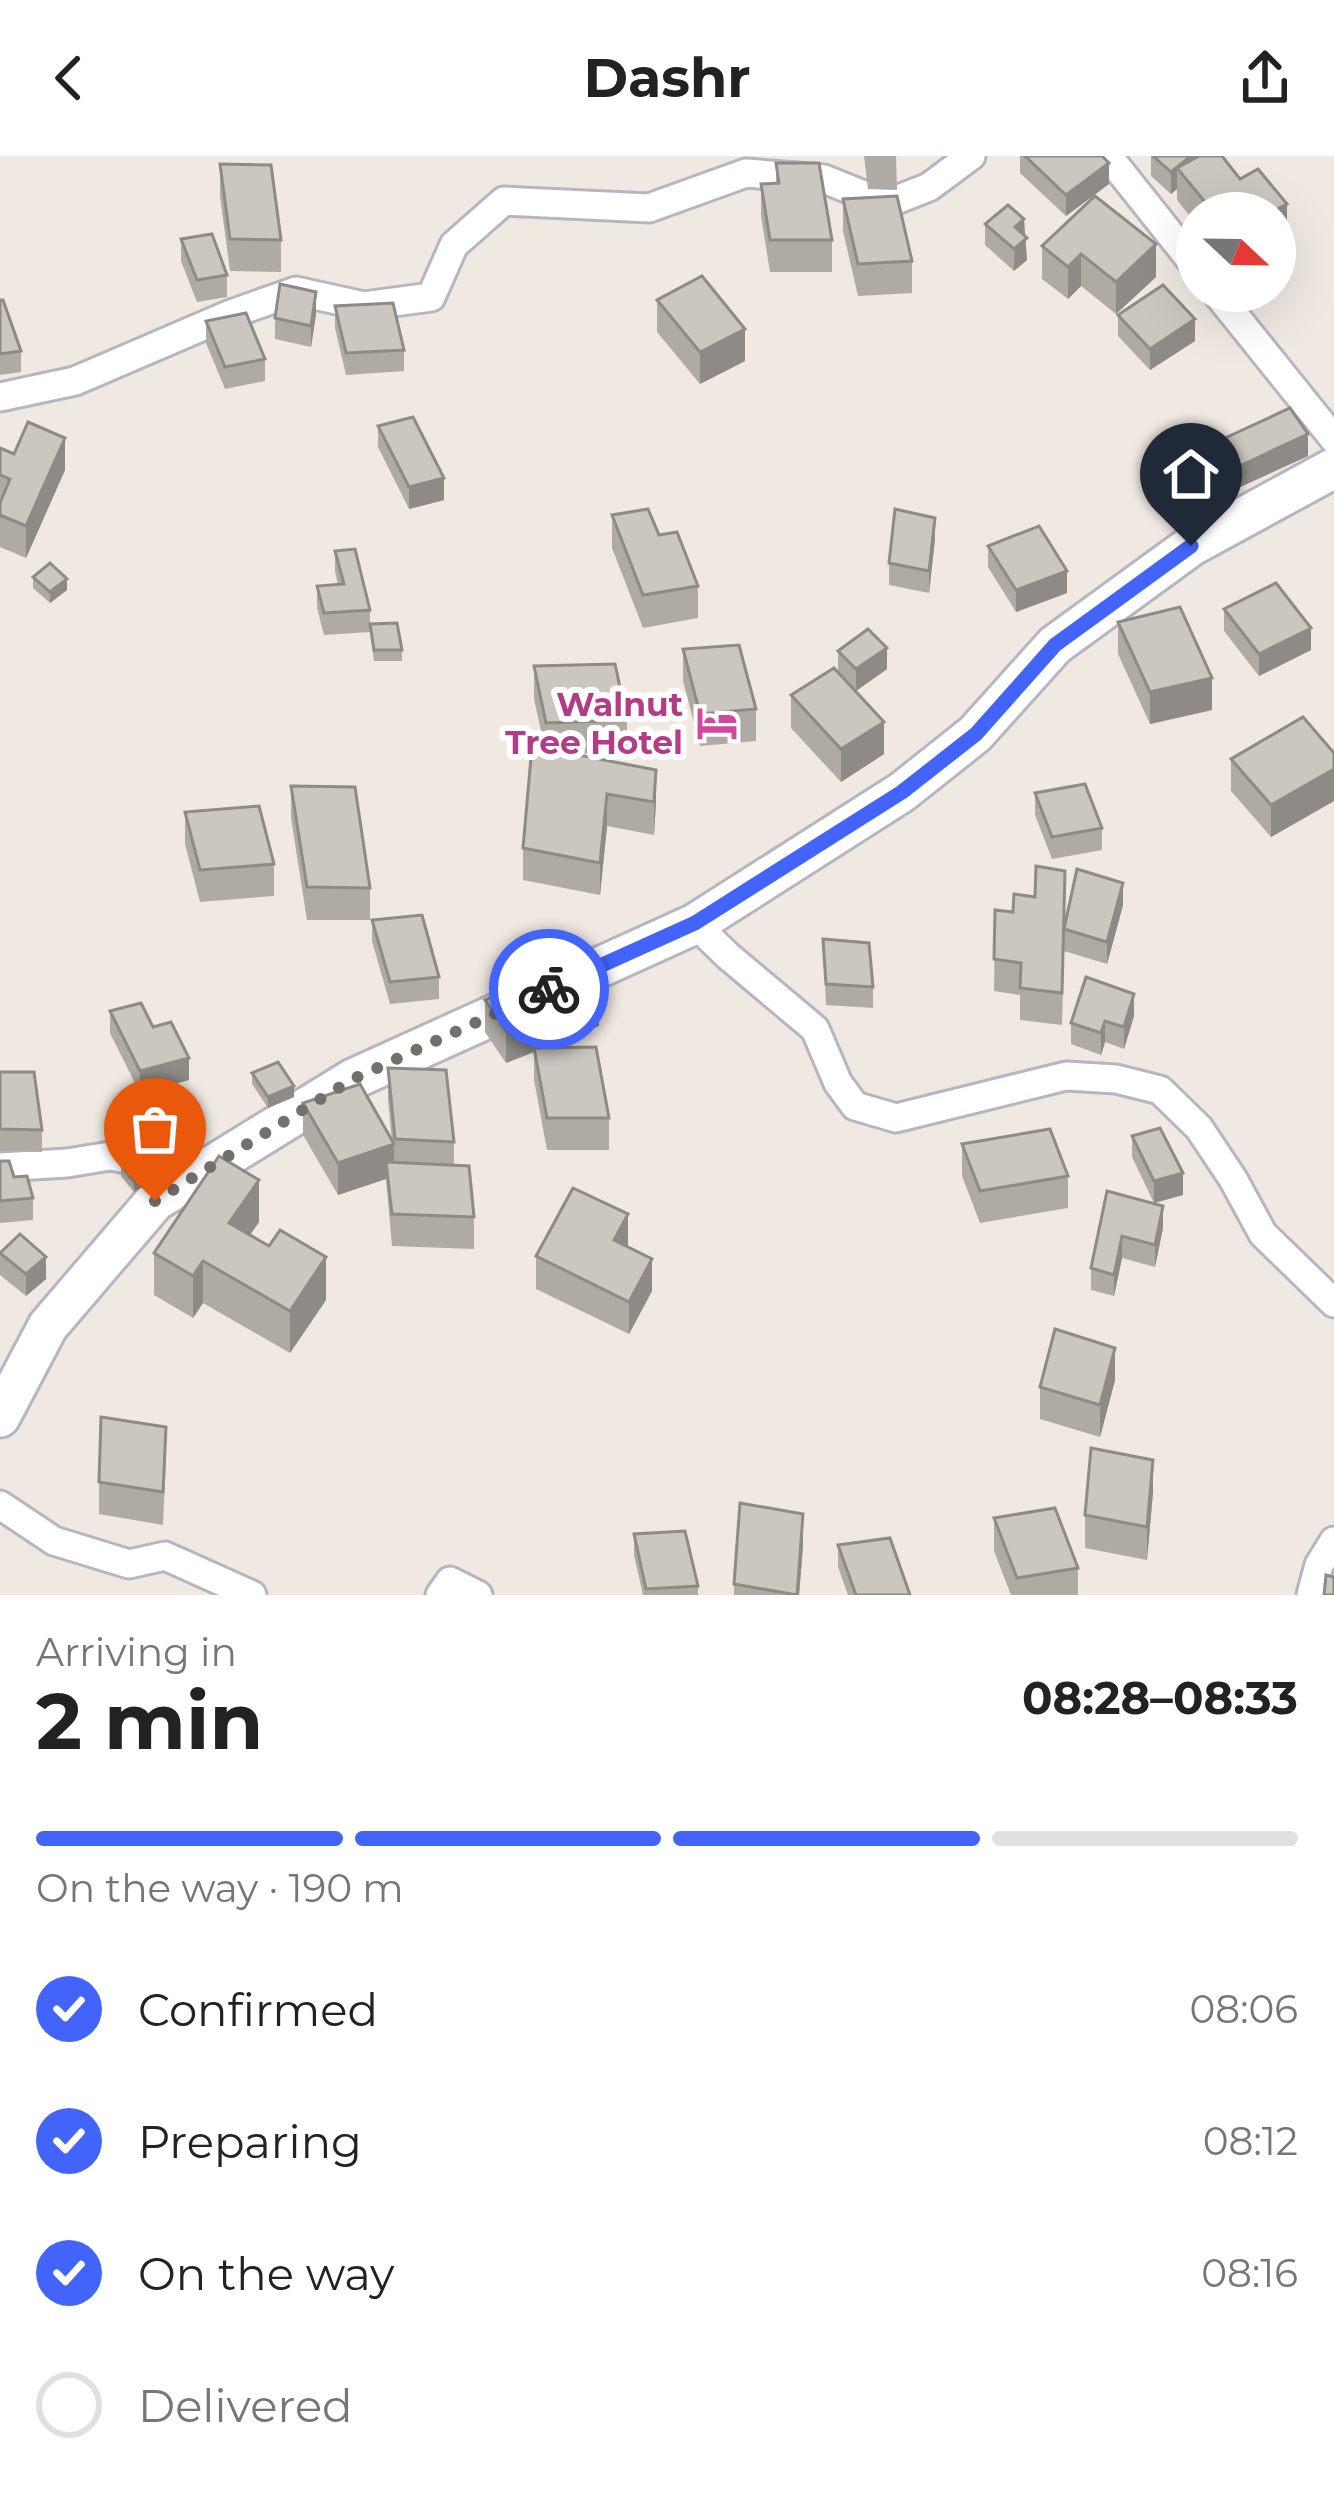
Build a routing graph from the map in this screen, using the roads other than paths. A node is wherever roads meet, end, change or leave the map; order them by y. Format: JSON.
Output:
{"nodes":[{"id":1,"x":971,"y":156,"type":"edge"},
{"id":2,"x":1108,"y":156,"type":"edge"},
{"id":3,"x":1176,"y":242,"type":"edge"},
{"id":4,"x":1232,"y":312,"type":"edge"},
{"id":5,"x":0,"y":397,"type":"edge"},
{"id":6,"x":1334,"y":440,"type":"edge"},
{"id":7,"x":1334,"y":468,"type":"edge"},
{"id":8,"x":695,"y":923,"type":"junction"},
{"id":9,"x":0,"y":1167,"type":"edge"},
{"id":10,"x":183,"y":1183,"type":"junction"},
{"id":11,"x":1334,"y":1303,"type":"edge"},
{"id":12,"x":0,"y":1417,"type":"edge"},
{"id":13,"x":0,"y":1505,"type":"edge"},
{"id":14,"x":1334,"y":1541,"type":"edge"},
{"id":15,"x":252,"y":1595,"type":"edge"},
{"id":16,"x":440,"y":1595,"type":"edge"},
{"id":17,"x":478,"y":1595,"type":"edge"},
{"id":18,"x":1310,"y":1595,"type":"edge"}],
"edges":[{"from":1,"to":5,"type":"street"},
{"from":2,"to":3,"type":"street"},
{"from":4,"to":6,"type":"street"},
{"from":7,"to":8,"type":"main road"},
{"from":8,"to":10,"type":"main road"},
{"from":8,"to":11,"type":"street"},
{"from":9,"to":10,"type":"street"},
{"from":10,"to":12,"type":"main road"},
{"from":13,"to":15,"type":"street"},
{"from":14,"to":18,"type":"street"},
{"from":16,"to":17,"type":"street"}]}
